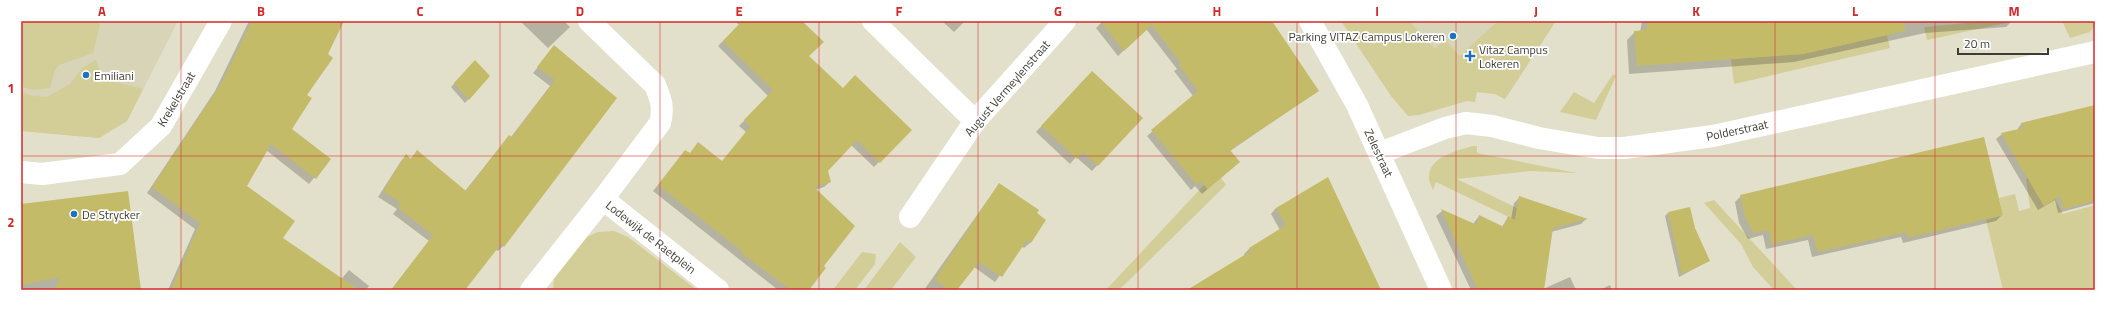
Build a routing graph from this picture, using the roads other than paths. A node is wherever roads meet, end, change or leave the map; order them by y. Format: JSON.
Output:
{"nodes":[{"id":1,"x":221,"y":21,"type":"edge"},
{"id":2,"x":589,"y":21,"type":"edge"},
{"id":3,"x":873,"y":21,"type":"edge"},
{"id":4,"x":1065,"y":21,"type":"edge"},
{"id":5,"x":1310,"y":21,"type":"edge"},
{"id":6,"x":2095,"y":52,"type":"edge"},
{"id":7,"x":975,"y":121,"type":"junction"},
{"id":8,"x":1380,"y":152,"type":"junction"},
{"id":9,"x":21,"y":172,"type":"edge"},
{"id":10,"x":603,"y":199,"type":"junction"},
{"id":11,"x":910,"y":217,"type":"dead end"},
{"id":12,"x":531,"y":290,"type":"edge"},
{"id":13,"x":718,"y":290,"type":"edge"},
{"id":14,"x":1441,"y":290,"type":"edge"}],
"edges":[{"from":1,"to":9,"type":"street","name":"Krekelstraat"},
{"from":2,"to":10,"type":"street","name":"Lodewijk de Raetplein"},
{"from":3,"to":7,"type":"street"},
{"from":4,"to":7,"type":"street","name":"August Vermeylenstraat"},
{"from":5,"to":8,"type":"street","name":"Zelestraat"},
{"from":6,"to":8,"type":"street","name":"Polderstraat"},
{"from":7,"to":11,"type":"street","name":"August Vermeylenstraat"},
{"from":8,"to":14,"type":"street","name":"Zelestraat"},
{"from":10,"to":12,"type":"street","name":"Lodewijk de Raetplein"},
{"from":10,"to":13,"type":"street","name":"Lodewijk de Raetplein"}]}
